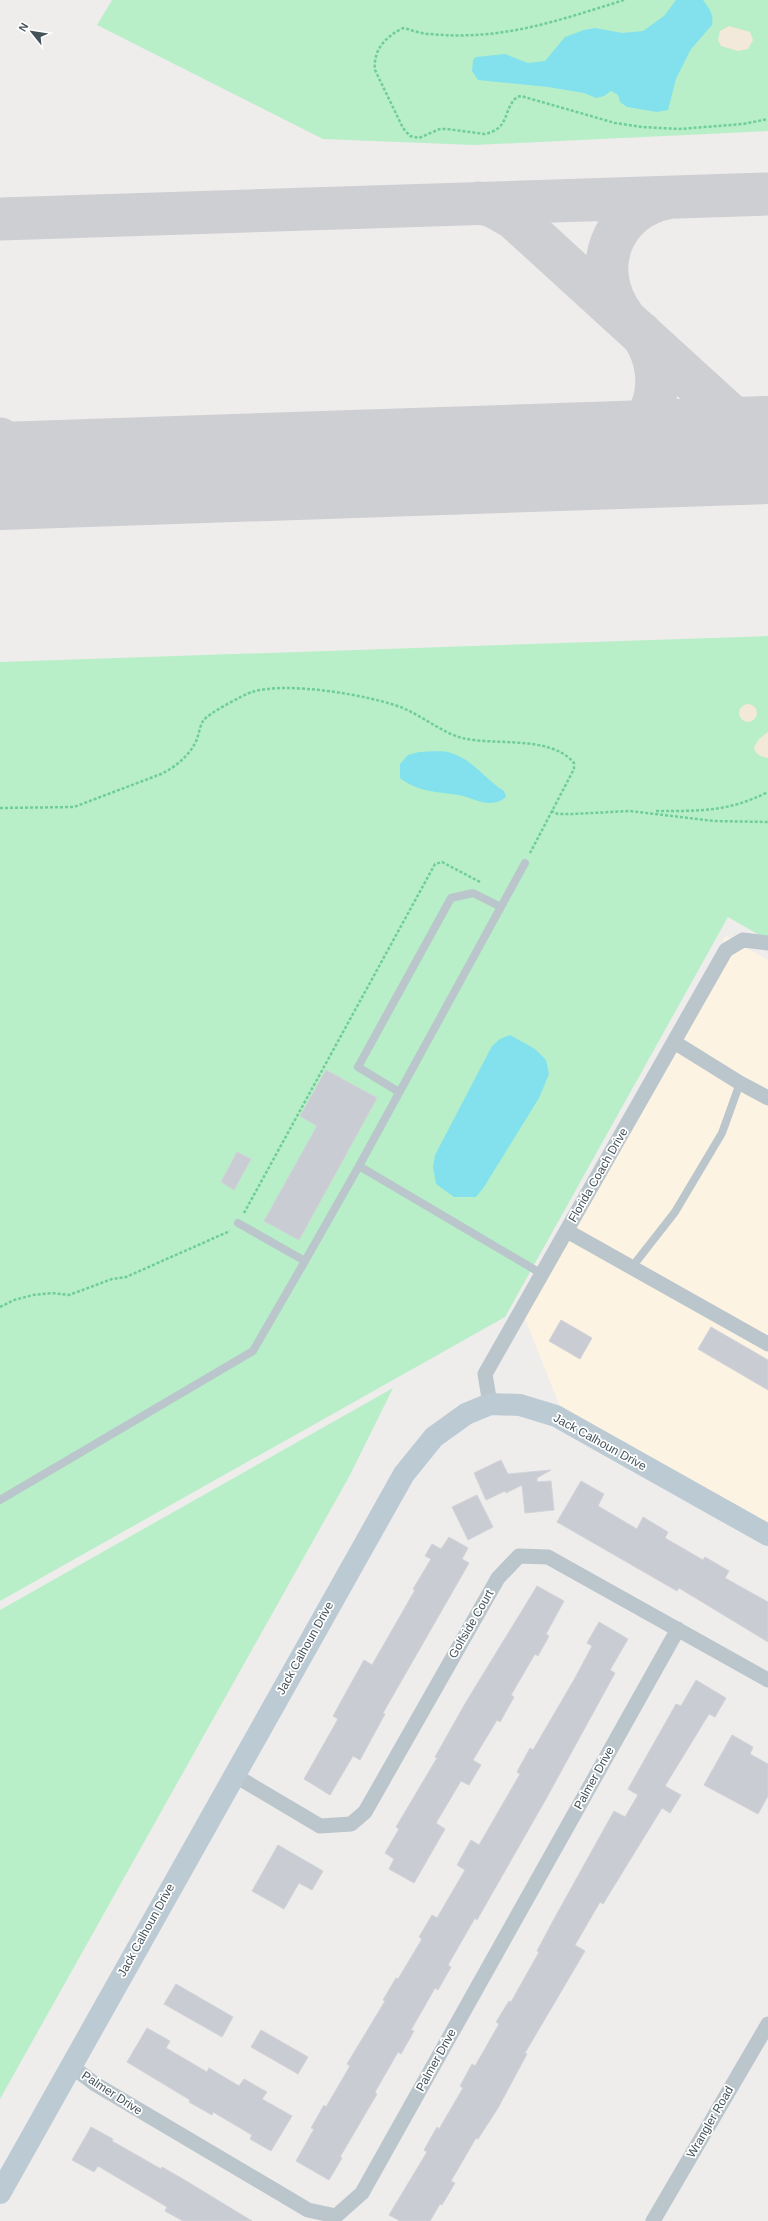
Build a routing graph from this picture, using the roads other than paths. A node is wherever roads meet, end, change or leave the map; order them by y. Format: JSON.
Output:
{"nodes":[{"id":1,"x":525,"y":863,"type":"dead end"},
{"id":2,"x":501,"y":907,"type":"junction"},
{"id":3,"x":768,"y":942,"type":"edge"},
{"id":4,"x":674,"y":1042,"type":"junction"},
{"id":5,"x":740,"y":1083,"type":"junction"},
{"id":6,"x":399,"y":1092,"type":"junction"},
{"id":7,"x":768,"y":1098,"type":"edge"},
{"id":8,"x":359,"y":1166,"type":"junction"},
{"id":9,"x":236,"y":1226,"type":"road end"},
{"id":10,"x":567,"y":1231,"type":"junction"},
{"id":11,"x":305,"y":1261,"type":"junction"},
{"id":12,"x":632,"y":1267,"type":"junction"},
{"id":13,"x":542,"y":1274,"type":"junction"},
{"id":14,"x":768,"y":1344,"type":"edge"},
{"id":15,"x":490,"y":1404,"type":"junction"},
{"id":16,"x":0,"y":1500,"type":"edge"},
{"id":17,"x":768,"y":1536,"type":"edge"},
{"id":18,"x":678,"y":1629,"type":"junction"},
{"id":19,"x":768,"y":1680,"type":"edge"},
{"id":20,"x":234,"y":1775,"type":"junction"},
{"id":21,"x":768,"y":2024,"type":"edge"},
{"id":22,"x":70,"y":2065,"type":"junction"},
{"id":23,"x":0,"y":2193,"type":"edge"},
{"id":24,"x":653,"y":2221,"type":"edge"}],
"edges":[{"from":1,"to":2,"type":"lane"},
{"from":2,"to":6,"type":"lane"},
{"from":2,"to":6,"type":"lane"},
{"from":3,"to":4,"type":"street","name":"Florida Coach Drive"},
{"from":4,"to":5,"type":"street"},
{"from":4,"to":10,"type":"street","name":"Florida Coach Drive"},
{"from":5,"to":7,"type":"street"},
{"from":5,"to":12,"type":"lane"},
{"from":6,"to":8,"type":"lane"},
{"from":8,"to":11,"type":"lane"},
{"from":8,"to":13,"type":"lane"},
{"from":9,"to":11,"type":"lane"},
{"from":10,"to":12,"type":"street"},
{"from":10,"to":13,"type":"street","name":"Florida Coach Drive"},
{"from":11,"to":16,"type":"lane"},
{"from":12,"to":14,"type":"street"},
{"from":13,"to":15,"type":"street","name":"Florida Coach Drive"},
{"from":15,"to":17,"type":"street","name":"Jack Calhoun Drive"},
{"from":15,"to":20,"type":"street","name":"Jack Calhoun Drive"},
{"from":18,"to":19,"type":"street","name":"Golfside Court"},
{"from":18,"to":20,"type":"street","name":"Golfside Court"},
{"from":18,"to":22,"type":"street","name":"Palmer Drive"},
{"from":20,"to":22,"type":"street","name":"Jack Calhoun Drive"},
{"from":21,"to":24,"type":"street","name":"Wrangler Road"},
{"from":22,"to":23,"type":"street","name":"Jack Calhoun Drive"}]}
